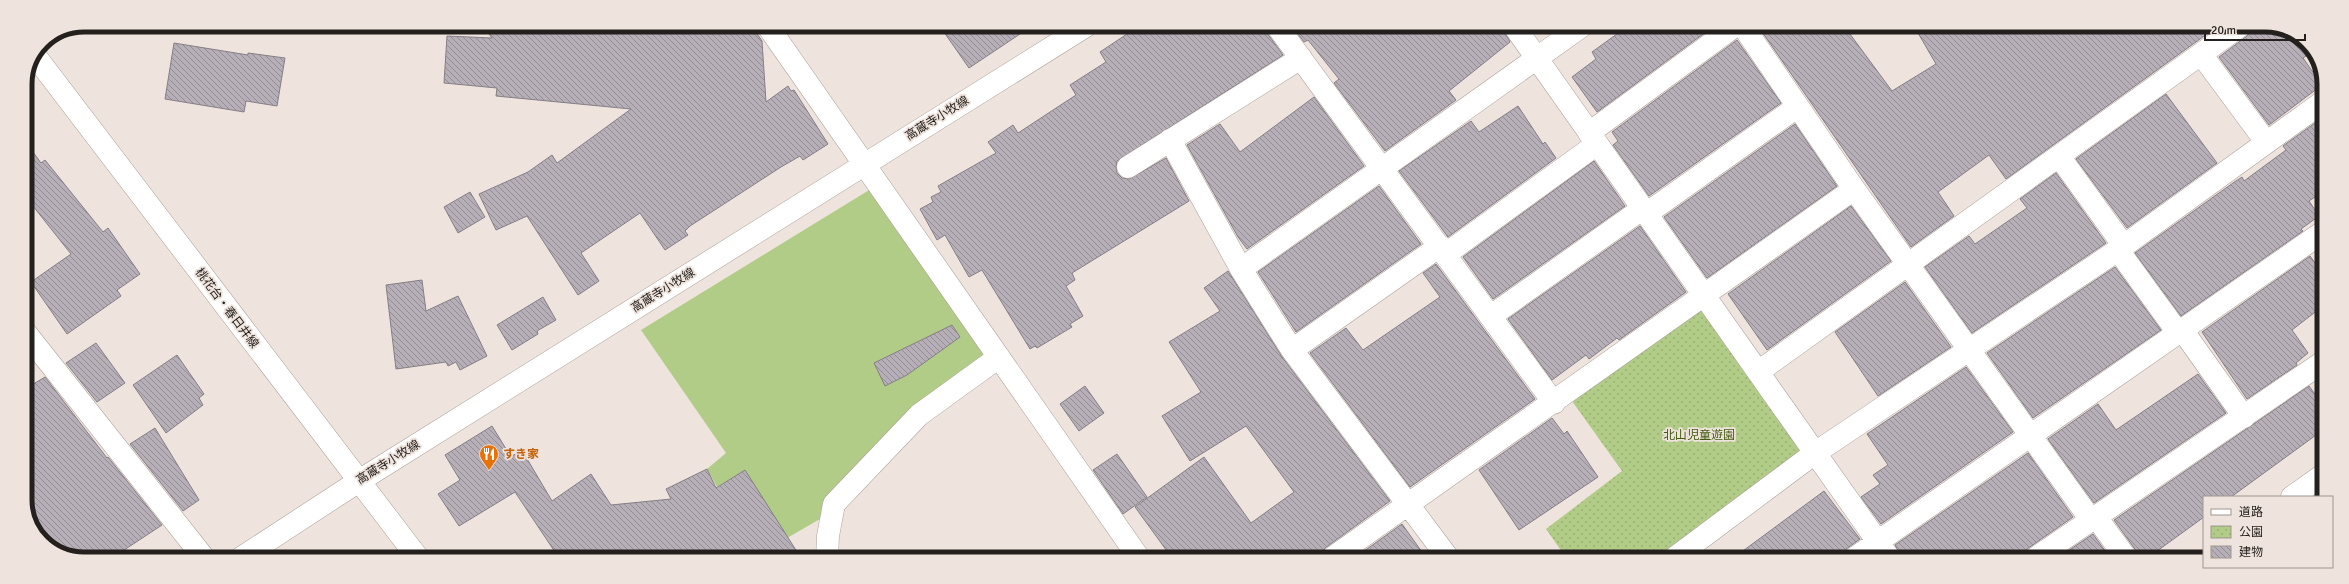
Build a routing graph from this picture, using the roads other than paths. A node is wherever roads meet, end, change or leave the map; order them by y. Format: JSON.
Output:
{"nodes":[{"id":1,"x":771,"y":32,"type":"edge"},
{"id":2,"x":1076,"y":32,"type":"edge"},
{"id":3,"x":1282,"y":32,"type":"edge"},
{"id":4,"x":1518,"y":32,"type":"edge"},
{"id":5,"x":1574,"y":32,"type":"edge"},
{"id":6,"x":1727,"y":32,"type":"edge"},
{"id":7,"x":1747,"y":32,"type":"edge"},
{"id":8,"x":2232,"y":32,"type":"edge"},
{"id":9,"x":2201,"y":54,"type":"junction"},
{"id":10,"x":1301,"y":58,"type":"junction"},
{"id":11,"x":1537,"y":59,"type":"junction"},
{"id":12,"x":38,"y":60,"type":"edge"},
{"id":13,"x":2317,"y":106,"type":"edge"},
{"id":14,"x":1797,"y":107,"type":"junction"},
{"id":15,"x":1593,"y":139,"type":"junction"},
{"id":16,"x":1170,"y":140,"type":"junction"},
{"id":17,"x":2266,"y":142,"type":"junction"},
{"id":18,"x":2059,"y":156,"type":"junction"},
{"id":19,"x":864,"y":163,"type":"junction"},
{"id":20,"x":1128,"y":167,"type":"dead end"},
{"id":21,"x":1384,"y":168,"type":"junction"},
{"id":22,"x":1854,"y":189,"type":"junction"},
{"id":23,"x":1644,"y":212,"type":"junction"},
{"id":24,"x":2317,"y":237,"type":"edge"},
{"id":25,"x":2121,"y":248,"type":"junction"},
{"id":26,"x":1443,"y":250,"type":"junction"},
{"id":27,"x":1908,"y":263,"type":"junction"},
{"id":28,"x":1241,"y":269,"type":"junction"},
{"id":29,"x":1704,"y":297,"type":"junction"},
{"id":30,"x":1491,"y":316,"type":"junction"},
{"id":31,"x":2181,"y":332,"type":"junction"},
{"id":32,"x":32,"y":341,"type":"edge"},
{"id":33,"x":1292,"y":350,"type":"junction"},
{"id":34,"x":1970,"y":351,"type":"junction"},
{"id":35,"x":999,"y":357,"type":"junction"},
{"id":36,"x":2317,"y":366,"type":"edge"},
{"id":37,"x":1758,"y":372,"type":"junction"},
{"id":38,"x":1554,"y":403,"type":"junction"},
{"id":39,"x":2244,"y":417,"type":"junction"},
{"id":40,"x":2032,"y":436,"type":"junction"},
{"id":41,"x":1815,"y":453,"type":"junction"},
{"id":42,"x":2317,"y":480,"type":"edge"},
{"id":43,"x":358,"y":481,"type":"junction"},
{"id":44,"x":2293,"y":496,"type":"edge"},
{"id":45,"x":1410,"y":505,"type":"junction"},
{"id":46,"x":2093,"y":518,"type":"junction"},
{"id":47,"x":1884,"y":550,"type":"edge"},
{"id":48,"x":199,"y":552,"type":"edge"},
{"id":49,"x":250,"y":552,"type":"edge"},
{"id":50,"x":413,"y":552,"type":"edge"},
{"id":51,"x":827,"y":552,"type":"edge"},
{"id":52,"x":1135,"y":552,"type":"edge"},
{"id":53,"x":1341,"y":552,"type":"edge"},
{"id":54,"x":1444,"y":552,"type":"edge"},
{"id":55,"x":1682,"y":552,"type":"edge"},
{"id":56,"x":2044,"y":552,"type":"edge"},
{"id":57,"x":2120,"y":552,"type":"edge"}],
"edges":[{"from":1,"to":19,"type":"street"},
{"from":2,"to":19,"type":"street","name":"高蔵寺小牧線"},
{"from":3,"to":10,"type":"street"},
{"from":4,"to":11,"type":"street"},
{"from":5,"to":11,"type":"street"},
{"from":6,"to":15,"type":"street"},
{"from":7,"to":14,"type":"street"},
{"from":8,"to":9,"type":"street"},
{"from":9,"to":17,"type":"street"},
{"from":9,"to":18,"type":"street"},
{"from":10,"to":16,"type":"street"},
{"from":10,"to":21,"type":"street"},
{"from":11,"to":15,"type":"street"},
{"from":11,"to":21,"type":"street"},
{"from":12,"to":43,"type":"street","name":"桃花台・春日井線"},
{"from":13,"to":17,"type":"street"},
{"from":14,"to":22,"type":"street"},
{"from":14,"to":23,"type":"street"},
{"from":15,"to":23,"type":"street"},
{"from":15,"to":26,"type":"street"},
{"from":16,"to":20,"type":"street"},
{"from":16,"to":28,"type":"street"},
{"from":17,"to":25,"type":"street"},
{"from":18,"to":25,"type":"street"},
{"from":18,"to":27,"type":"street"},
{"from":19,"to":35,"type":"street"},
{"from":19,"to":43,"type":"street","name":"高蔵寺小牧線"},
{"from":21,"to":26,"type":"street"},
{"from":21,"to":28,"type":"street"},
{"from":22,"to":27,"type":"street"},
{"from":22,"to":29,"type":"street"},
{"from":23,"to":29,"type":"street"},
{"from":23,"to":30,"type":"street"},
{"from":24,"to":31,"type":"street"},
{"from":25,"to":31,"type":"street"},
{"from":25,"to":34,"type":"street"},
{"from":26,"to":30,"type":"street"},
{"from":26,"to":33,"type":"street"},
{"from":27,"to":34,"type":"street"},
{"from":27,"to":37,"type":"street"},
{"from":28,"to":33,"type":"street"},
{"from":29,"to":37,"type":"street"},
{"from":29,"to":38,"type":"street"},
{"from":30,"to":38,"type":"street"},
{"from":31,"to":39,"type":"street"},
{"from":31,"to":40,"type":"street"},
{"from":32,"to":48,"type":"street"},
{"from":33,"to":45,"type":"street"},
{"from":34,"to":40,"type":"street"},
{"from":34,"to":41,"type":"street"},
{"from":35,"to":51,"type":"street"},
{"from":35,"to":52,"type":"street"},
{"from":36,"to":39,"type":"street"},
{"from":37,"to":41,"type":"street"},
{"from":38,"to":45,"type":"street"},
{"from":39,"to":46,"type":"street"},
{"from":40,"to":46,"type":"street"},
{"from":40,"to":47,"type":"street"},
{"from":41,"to":47,"type":"street"},
{"from":41,"to":55,"type":"street"},
{"from":42,"to":44,"type":"street"},
{"from":43,"to":49,"type":"street","name":"高蔵寺小牧線"},
{"from":43,"to":50,"type":"street","name":"桃花台・春日井線"},
{"from":45,"to":53,"type":"street"},
{"from":45,"to":54,"type":"street"},
{"from":46,"to":56,"type":"street"},
{"from":46,"to":57,"type":"street"}]}
